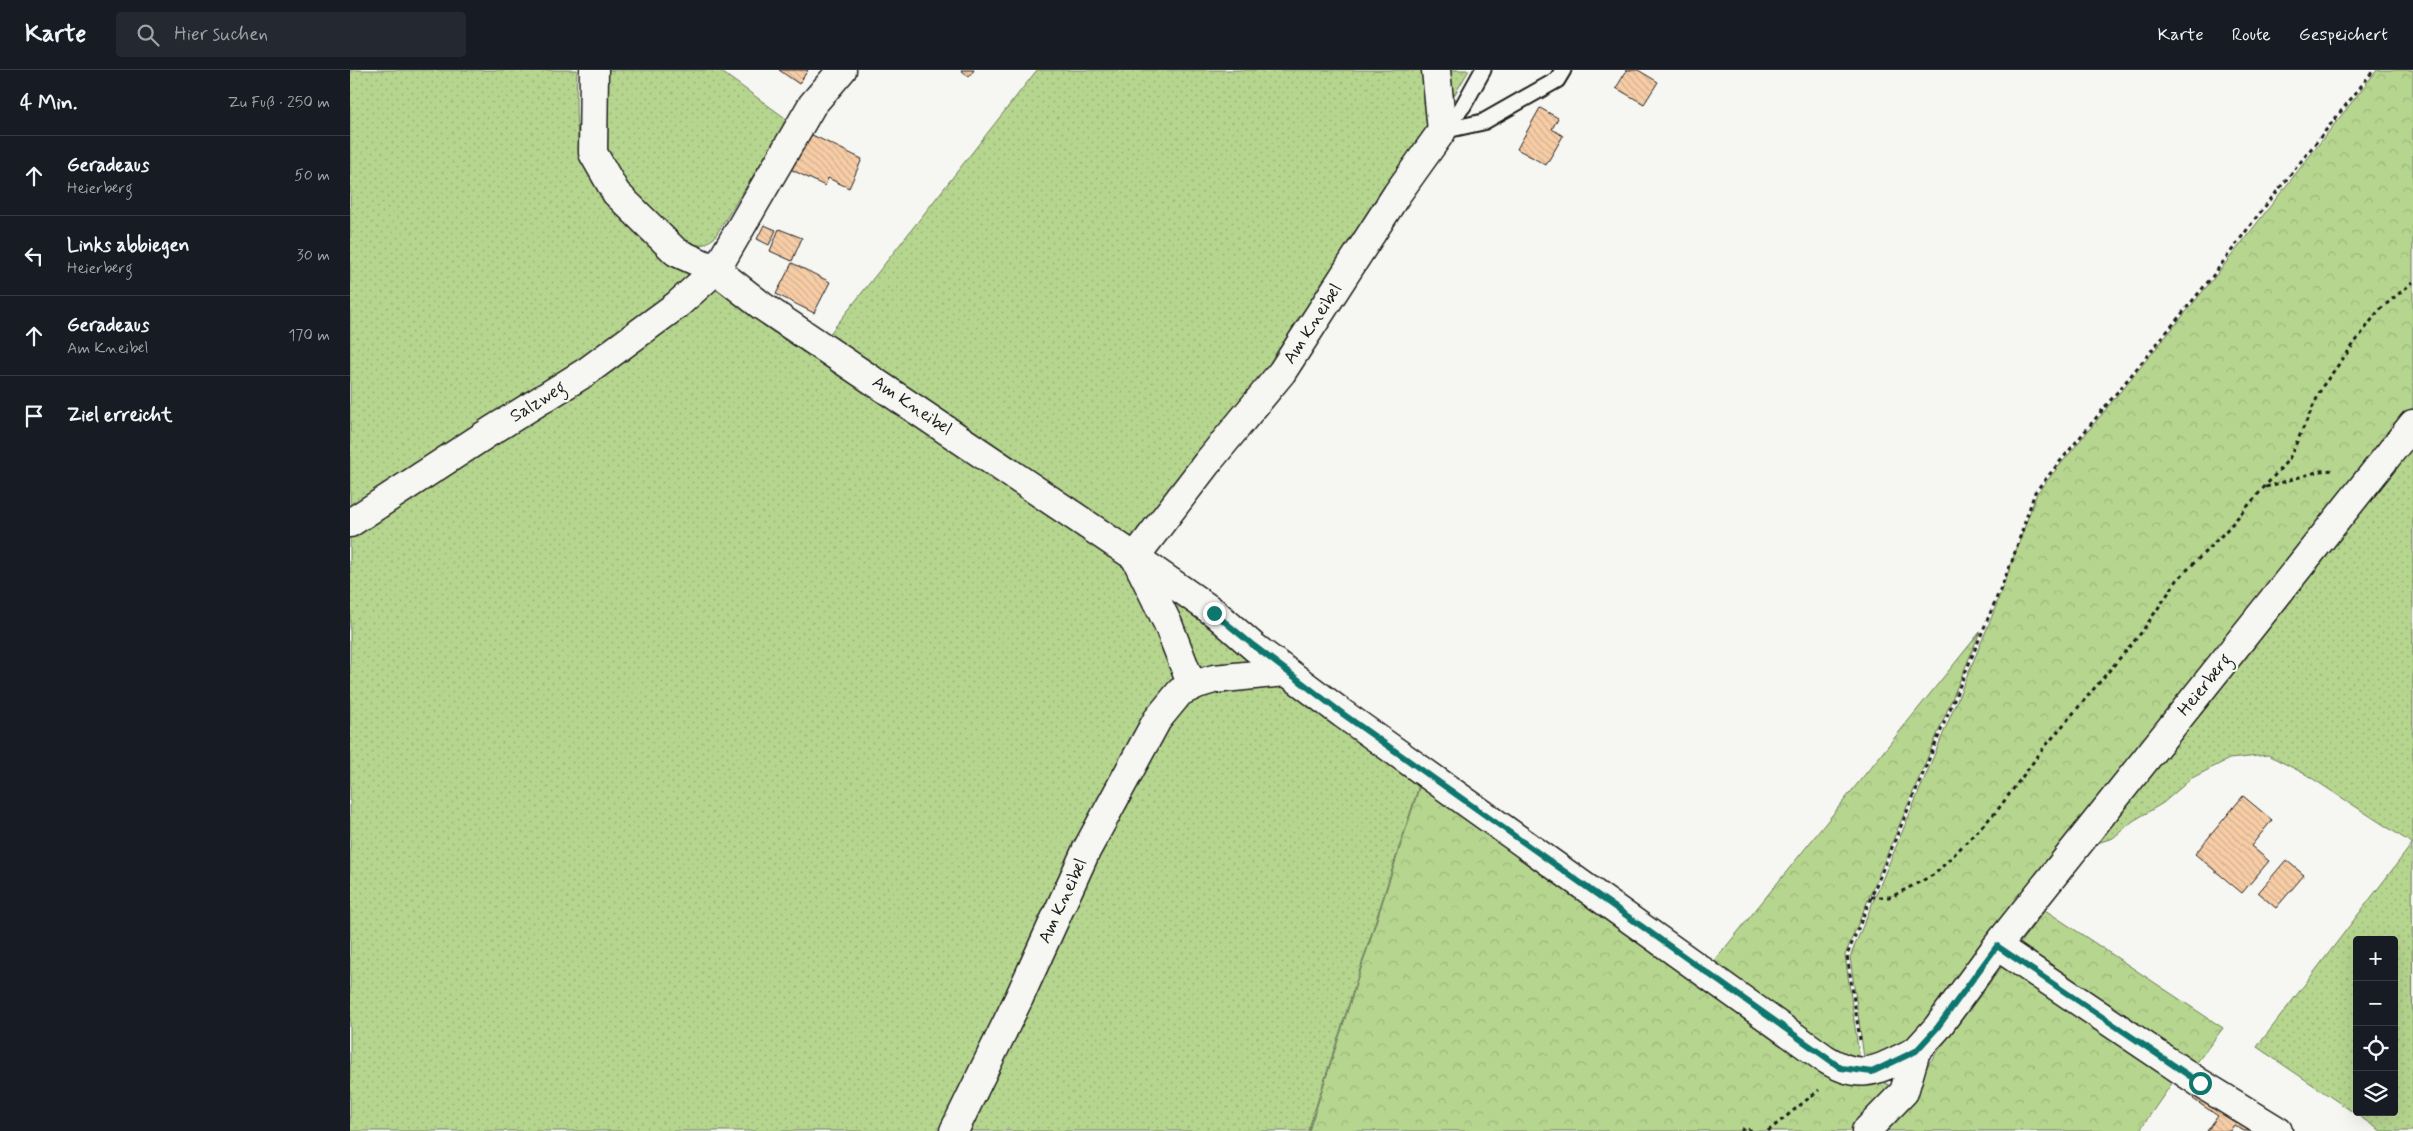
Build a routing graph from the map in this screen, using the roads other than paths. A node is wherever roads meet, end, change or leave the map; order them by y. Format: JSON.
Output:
{"nodes":[{"id":1,"x":594,"y":70,"type":"edge"},
{"id":2,"x":842,"y":70,"type":"edge"},
{"id":3,"x":1436,"y":70,"type":"edge"},
{"id":4,"x":1483,"y":70,"type":"edge"},
{"id":5,"x":1563,"y":70,"type":"edge"},
{"id":6,"x":1442,"y":131,"type":"junction"},
{"id":7,"x":716,"y":270,"type":"junction"},
{"id":8,"x":2413,"y":424,"type":"edge"},
{"id":9,"x":350,"y":523,"type":"edge"},
{"id":10,"x":1135,"y":557,"type":"junction"},
{"id":11,"x":1286,"y":672,"type":"junction"},
{"id":12,"x":1192,"y":686,"type":"junction"},
{"id":13,"x":1997,"y":946,"type":"junction"},
{"id":14,"x":1916,"y":1051,"type":"junction"},
{"id":15,"x":954,"y":1131,"type":"edge"},
{"id":16,"x":1866,"y":1131,"type":"edge"},
{"id":17,"x":2278,"y":1131,"type":"edge"}],
"edges":[{"from":1,"to":7,"type":"street","name":"Am Kneibel"},
{"from":2,"to":7,"type":"street"},
{"from":3,"to":6,"type":"street"},
{"from":4,"to":6,"type":"lane"},
{"from":5,"to":6,"type":"lane"},
{"from":6,"to":10,"type":"street","name":"Am Kneibel"},
{"from":7,"to":9,"type":"street","name":"Salzweg"},
{"from":7,"to":10,"type":"street","name":"Am Kneibel"},
{"from":8,"to":13,"type":"street","name":"Heierberg"},
{"from":10,"to":11,"type":"street","name":"Am Kneibel"},
{"from":10,"to":12,"type":"street","name":"Am Kneibel"},
{"from":11,"to":12,"type":"street","name":"Am Kneibel"},
{"from":11,"to":14,"type":"street","name":"Am Kneibel"},
{"from":12,"to":15,"type":"street","name":"Am Kneibel"},
{"from":13,"to":14,"type":"street","name":"Heierberg"},
{"from":13,"to":17,"type":"street"},
{"from":14,"to":16,"type":"street","name":"Heierberg"}]}
